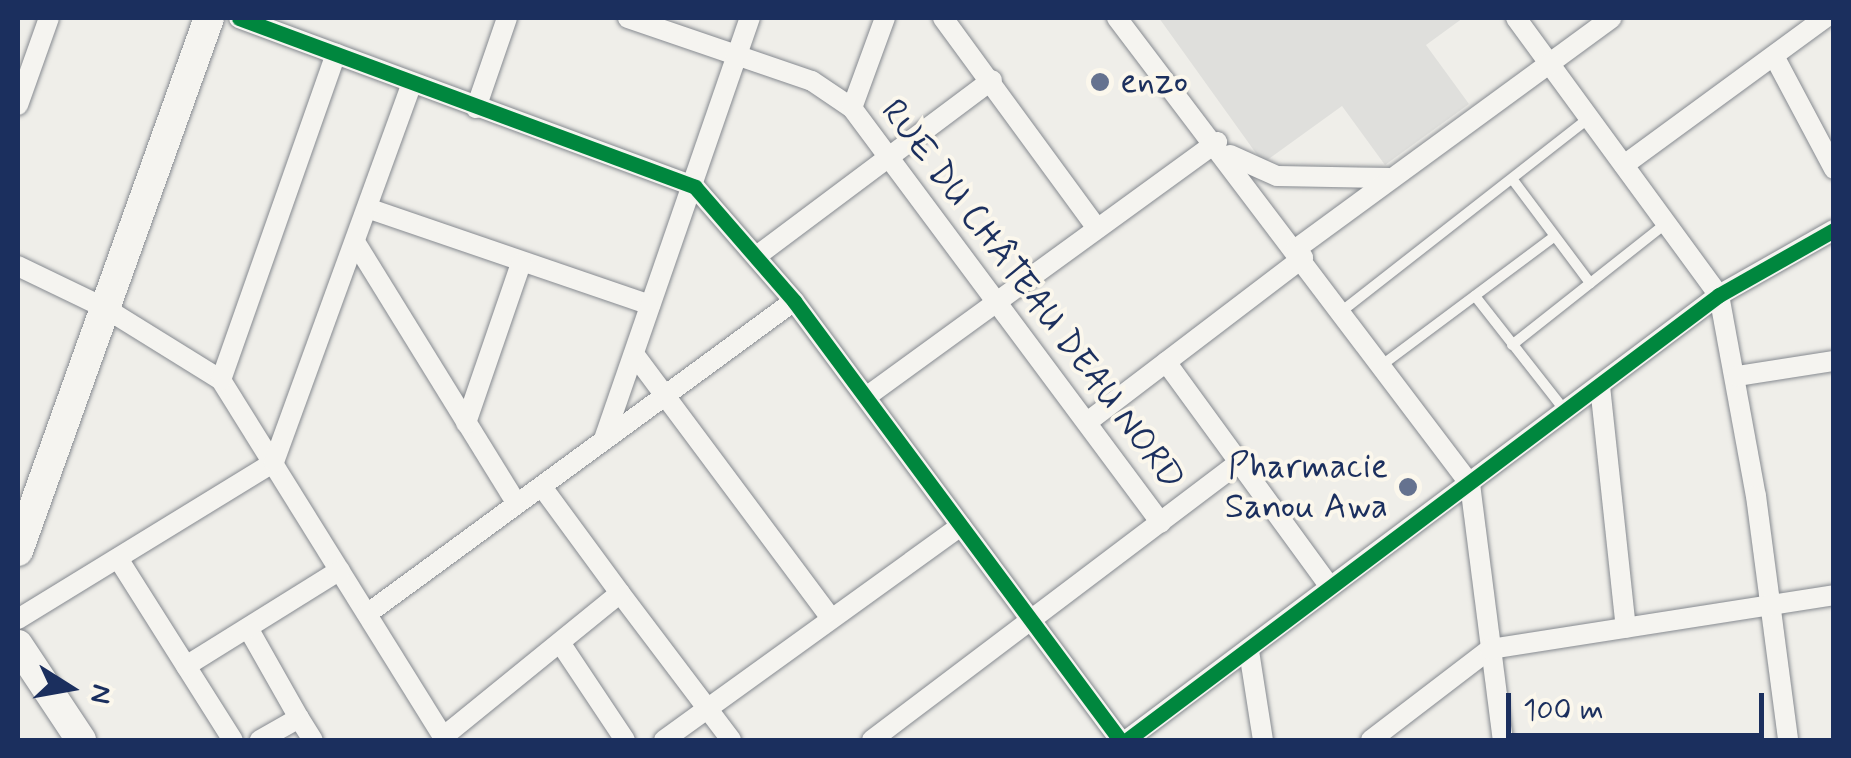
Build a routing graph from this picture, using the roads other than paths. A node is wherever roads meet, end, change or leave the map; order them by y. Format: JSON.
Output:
{"nodes":[{"id":1,"x":50,"y":18,"type":"edge"},
{"id":2,"x":210,"y":18,"type":"edge"},
{"id":3,"x":239,"y":18,"type":"edge"},
{"id":4,"x":507,"y":18,"type":"edge"},
{"id":5,"x":628,"y":18,"type":"edge"},
{"id":6,"x":750,"y":18,"type":"edge"},
{"id":7,"x":885,"y":18,"type":"edge"},
{"id":8,"x":943,"y":18,"type":"edge"},
{"id":9,"x":1118,"y":18,"type":"edge"},
{"id":10,"x":1516,"y":18,"type":"edge"},
{"id":11,"x":1612,"y":18,"type":"edge"},
{"id":12,"x":1825,"y":18,"type":"edge"},
{"id":13,"x":336,"y":54,"type":"junction"},
{"id":14,"x":738,"y":54,"type":"junction"},
{"id":15,"x":1774,"y":56,"type":"junction"},
{"id":16,"x":1550,"y":64,"type":"junction"},
{"id":17,"x":22,"y":79,"type":"edge"},
{"id":18,"x":992,"y":80,"type":"junction"},
{"id":19,"x":410,"y":85,"type":"junction"},
{"id":20,"x":18,"y":105,"type":"edge"},
{"id":21,"x":476,"y":108,"type":"junction"},
{"id":22,"x":852,"y":108,"type":"junction"},
{"id":23,"x":1590,"y":118,"type":"junction"},
{"id":24,"x":1221,"y":148,"type":"junction"},
{"id":25,"x":889,"y":154,"type":"junction"},
{"id":26,"x":1624,"y":164,"type":"junction"},
{"id":27,"x":1834,"y":170,"type":"edge"},
{"id":28,"x":1393,"y":178,"type":"junction"},
{"id":29,"x":1513,"y":180,"type":"junction"},
{"id":30,"x":695,"y":187,"type":"junction"},
{"id":31,"x":370,"y":210,"type":"junction"},
{"id":32,"x":1668,"y":222,"type":"junction"},
{"id":33,"x":1095,"y":226,"type":"junction"},
{"id":34,"x":1834,"y":230,"type":"edge"},
{"id":35,"x":1554,"y":238,"type":"junction"},
{"id":36,"x":357,"y":246,"type":"junction"},
{"id":37,"x":1299,"y":253,"type":"junction"},
{"id":38,"x":758,"y":255,"type":"junction"},
{"id":39,"x":521,"y":263,"type":"junction"},
{"id":40,"x":18,"y":266,"type":"edge"},
{"id":41,"x":1590,"y":283,"type":"junction"},
{"id":42,"x":1719,"y":295,"type":"junction"},
{"id":43,"x":1474,"y":296,"type":"junction"},
{"id":44,"x":999,"y":300,"type":"junction"},
{"id":45,"x":794,"y":301,"type":"junction"},
{"id":46,"x":650,"y":305,"type":"junction"},
{"id":47,"x":105,"y":308,"type":"junction"},
{"id":48,"x":1342,"y":310,"type":"junction"},
{"id":49,"x":1512,"y":345,"type":"junction"},
{"id":50,"x":634,"y":354,"type":"junction"},
{"id":51,"x":1834,"y":361,"type":"edge"},
{"id":52,"x":1166,"y":362,"type":"junction"},
{"id":53,"x":1382,"y":365,"type":"junction"},
{"id":54,"x":1737,"y":376,"type":"junction"},
{"id":55,"x":221,"y":380,"type":"junction"},
{"id":56,"x":1600,"y":386,"type":"junction"},
{"id":57,"x":664,"y":396,"type":"junction"},
{"id":58,"x":866,"y":397,"type":"junction"},
{"id":59,"x":1566,"y":412,"type":"junction"},
{"id":60,"x":1090,"y":420,"type":"junction"},
{"id":61,"x":466,"y":423,"type":"junction"},
{"id":62,"x":604,"y":441,"type":"junction"},
{"id":63,"x":274,"y":462,"type":"junction"},
{"id":64,"x":1240,"y":462,"type":"junction"},
{"id":65,"x":1470,"y":484,"type":"junction"},
{"id":66,"x":542,"y":487,"type":"junction"},
{"id":67,"x":517,"y":504,"type":"junction"},
{"id":68,"x":1161,"y":523,"type":"junction"},
{"id":69,"x":961,"y":526,"type":"junction"},
{"id":70,"x":18,"y":552,"type":"edge"},
{"id":71,"x":119,"y":560,"type":"junction"},
{"id":72,"x":340,"y":570,"type":"junction"},
{"id":73,"x":1330,"y":587,"type":"junction"},
{"id":74,"x":620,"y":593,"type":"junction"},
{"id":75,"x":1834,"y":594,"type":"edge"},
{"id":76,"x":1770,"y":604,"type":"junction"},
{"id":77,"x":367,"y":614,"type":"junction"},
{"id":78,"x":831,"y":618,"type":"junction"},
{"id":79,"x":1034,"y":618,"type":"junction"},
{"id":80,"x":18,"y":619,"type":"edge"},
{"id":81,"x":248,"y":628,"type":"junction"},
{"id":82,"x":1626,"y":628,"type":"junction"},
{"id":83,"x":18,"y":644,"type":"edge"},
{"id":84,"x":561,"y":644,"type":"junction"},
{"id":85,"x":1490,"y":649,"type":"junction"},
{"id":86,"x":1249,"y":651,"type":"junction"},
{"id":87,"x":186,"y":666,"type":"junction"},
{"id":88,"x":707,"y":709,"type":"junction"},
{"id":89,"x":299,"y":718,"type":"junction"},
{"id":90,"x":444,"y":739,"type":"edge"},
{"id":91,"x":81,"y":740,"type":"edge"},
{"id":92,"x":232,"y":740,"type":"edge"},
{"id":93,"x":260,"y":740,"type":"edge"},
{"id":94,"x":313,"y":740,"type":"edge"},
{"id":95,"x":625,"y":740,"type":"edge"},
{"id":96,"x":664,"y":740,"type":"edge"},
{"id":97,"x":731,"y":740,"type":"edge"},
{"id":98,"x":872,"y":740,"type":"edge"},
{"id":99,"x":1120,"y":740,"type":"edge"},
{"id":100,"x":1127,"y":740,"type":"edge"},
{"id":101,"x":1262,"y":740,"type":"edge"},
{"id":102,"x":1371,"y":740,"type":"edge"},
{"id":103,"x":1503,"y":740,"type":"edge"},
{"id":104,"x":1788,"y":740,"type":"edge"}],
"edges":[{"from":1,"to":17,"type":"street"},
{"from":2,"to":47,"type":"main road"},
{"from":3,"to":13,"type":"street"},
{"from":4,"to":21,"type":"street"},
{"from":5,"to":14,"type":"street","name":"RUE DU CHÂTEAU DEAU NORD"},
{"from":6,"to":14,"type":"street"},
{"from":7,"to":22,"type":"street"},
{"from":8,"to":18,"type":"street"},
{"from":9,"to":24,"type":"street"},
{"from":10,"to":16,"type":"street"},
{"from":11,"to":16,"type":"street"},
{"from":12,"to":15,"type":"street"},
{"from":13,"to":19,"type":"street"},
{"from":13,"to":55,"type":"street"},
{"from":14,"to":22,"type":"street","name":"RUE DU CHÂTEAU DEAU NORD"},
{"from":14,"to":30,"type":"street"},
{"from":15,"to":26,"type":"street"},
{"from":15,"to":27,"type":"street"},
{"from":16,"to":23,"type":"street"},
{"from":16,"to":28,"type":"street"},
{"from":17,"to":20,"type":"street"},
{"from":18,"to":25,"type":"street"},
{"from":18,"to":33,"type":"street"},
{"from":19,"to":21,"type":"street"},
{"from":19,"to":31,"type":"street"},
{"from":21,"to":30,"type":"street"},
{"from":22,"to":25,"type":"street","name":"RUE DU CHÂTEAU DEAU NORD"},
{"from":23,"to":26,"type":"street"},
{"from":23,"to":29,"type":"lane"},
{"from":24,"to":28,"type":"street"},
{"from":24,"to":33,"type":"street"},
{"from":24,"to":37,"type":"street"},
{"from":25,"to":38,"type":"street"},
{"from":25,"to":44,"type":"street","name":"RUE DU CHÂTEAU DEAU NORD"},
{"from":26,"to":32,"type":"street"},
{"from":28,"to":37,"type":"street"},
{"from":29,"to":35,"type":"lane"},
{"from":29,"to":48,"type":"lane"},
{"from":30,"to":38,"type":"street"},
{"from":30,"to":46,"type":"street"},
{"from":31,"to":36,"type":"street"},
{"from":31,"to":39,"type":"street"},
{"from":32,"to":41,"type":"lane"},
{"from":32,"to":42,"type":"street"},
{"from":33,"to":44,"type":"street"},
{"from":34,"to":42,"type":"street"},
{"from":35,"to":41,"type":"lane"},
{"from":35,"to":43,"type":"lane"},
{"from":36,"to":61,"type":"street"},
{"from":36,"to":63,"type":"street"},
{"from":37,"to":48,"type":"street"},
{"from":37,"to":52,"type":"street"},
{"from":38,"to":45,"type":"street"},
{"from":39,"to":46,"type":"street"},
{"from":39,"to":61,"type":"street"},
{"from":40,"to":47,"type":"street"},
{"from":41,"to":49,"type":"lane"},
{"from":42,"to":54,"type":"street"},
{"from":42,"to":56,"type":"street"},
{"from":43,"to":49,"type":"lane"},
{"from":43,"to":53,"type":"lane"},
{"from":44,"to":58,"type":"street"},
{"from":44,"to":60,"type":"street","name":"RUE DU CHÂTEAU DEAU NORD"},
{"from":45,"to":57,"type":"street"},
{"from":45,"to":58,"type":"street"},
{"from":46,"to":50,"type":"street"},
{"from":47,"to":55,"type":"street"},
{"from":47,"to":70,"type":"main road"},
{"from":48,"to":53,"type":"street"},
{"from":49,"to":59,"type":"lane"},
{"from":50,"to":57,"type":"street"},
{"from":50,"to":62,"type":"street"},
{"from":51,"to":54,"type":"street"},
{"from":52,"to":60,"type":"street"},
{"from":52,"to":64,"type":"street"},
{"from":53,"to":65,"type":"street"},
{"from":54,"to":76,"type":"street"},
{"from":55,"to":63,"type":"street"},
{"from":56,"to":59,"type":"street"},
{"from":56,"to":82,"type":"street"},
{"from":57,"to":62,"type":"street"},
{"from":57,"to":78,"type":"street"},
{"from":58,"to":69,"type":"street"},
{"from":59,"to":65,"type":"street"},
{"from":60,"to":68,"type":"street","name":"RUE DU CHÂTEAU DEAU NORD"},
{"from":61,"to":67,"type":"street"},
{"from":62,"to":66,"type":"street"},
{"from":63,"to":71,"type":"street"},
{"from":63,"to":72,"type":"street"},
{"from":64,"to":68,"type":"street"},
{"from":64,"to":73,"type":"street"},
{"from":65,"to":73,"type":"street"},
{"from":65,"to":85,"type":"street"},
{"from":66,"to":67,"type":"street"},
{"from":66,"to":74,"type":"street"},
{"from":67,"to":77,"type":"street"},
{"from":68,"to":79,"type":"street"},
{"from":69,"to":78,"type":"street"},
{"from":69,"to":79,"type":"street"},
{"from":71,"to":80,"type":"street"},
{"from":71,"to":87,"type":"street"},
{"from":72,"to":77,"type":"street"},
{"from":72,"to":81,"type":"street"},
{"from":73,"to":86,"type":"street"},
{"from":74,"to":84,"type":"street"},
{"from":74,"to":88,"type":"street"},
{"from":75,"to":76,"type":"street"},
{"from":76,"to":82,"type":"street"},
{"from":76,"to":104,"type":"street"},
{"from":77,"to":90,"type":"street"},
{"from":78,"to":88,"type":"street"},
{"from":79,"to":98,"type":"street"},
{"from":79,"to":99,"type":"street"},
{"from":81,"to":87,"type":"street"},
{"from":81,"to":89,"type":"street"},
{"from":82,"to":85,"type":"street"},
{"from":83,"to":91,"type":"main road"},
{"from":84,"to":90,"type":"street"},
{"from":84,"to":95,"type":"street"},
{"from":85,"to":102,"type":"street"},
{"from":85,"to":103,"type":"street"},
{"from":86,"to":100,"type":"street"},
{"from":86,"to":101,"type":"street"},
{"from":87,"to":92,"type":"street"},
{"from":88,"to":96,"type":"street"},
{"from":88,"to":97,"type":"street"},
{"from":89,"to":93,"type":"street"},
{"from":89,"to":94,"type":"street"}]}
